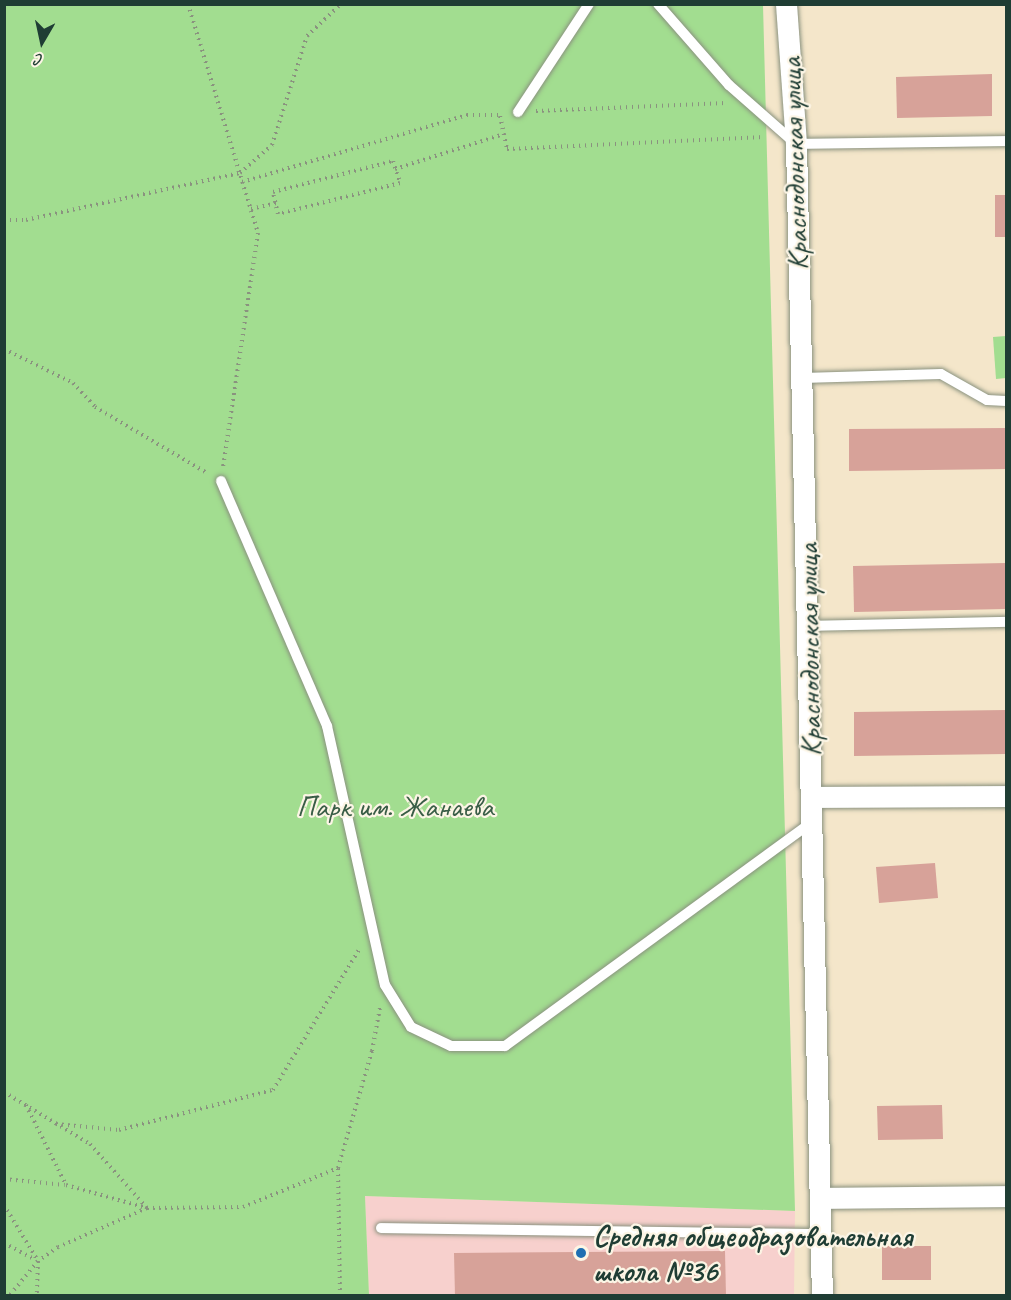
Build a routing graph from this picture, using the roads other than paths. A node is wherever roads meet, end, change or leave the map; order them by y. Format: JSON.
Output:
{"nodes":[{"id":1,"x":589,"y":4,"type":"edge"},
{"id":2,"x":658,"y":4,"type":"edge"},
{"id":3,"x":786,"y":4,"type":"edge"},
{"id":4,"x":518,"y":112,"type":"road end"},
{"id":5,"x":791,"y":140,"type":"junction"},
{"id":6,"x":1006,"y":141,"type":"edge"},
{"id":7,"x":802,"y":378,"type":"junction"},
{"id":8,"x":1006,"y":400,"type":"edge"},
{"id":9,"x":221,"y":482,"type":"road end"},
{"id":10,"x":1006,"y":622,"type":"edge"},
{"id":11,"x":808,"y":626,"type":"junction"},
{"id":12,"x":1006,"y":796,"type":"edge"},
{"id":13,"x":812,"y":797,"type":"junction"},
{"id":14,"x":813,"y":821,"type":"junction"},
{"id":15,"x":1006,"y":1196,"type":"edge"},
{"id":16,"x":822,"y":1198,"type":"junction"},
{"id":17,"x":381,"y":1228,"type":"dead end"},
{"id":18,"x":822,"y":1234,"type":"junction"},
{"id":19,"x":822,"y":1296,"type":"edge"}],
"edges":[{"from":1,"to":4,"type":"lane"},
{"from":2,"to":5,"type":"lane"},
{"from":3,"to":5,"type":"street","name":"Краснодонская улица"},
{"from":5,"to":6,"type":"lane"},
{"from":5,"to":7,"type":"street","name":"Краснодонская улица"},
{"from":7,"to":8,"type":"lane"},
{"from":7,"to":11,"type":"street","name":"Краснодонская улица"},
{"from":9,"to":14,"type":"lane"},
{"from":10,"to":11,"type":"lane"},
{"from":11,"to":13,"type":"street","name":"Краснодонская улица"},
{"from":12,"to":13,"type":"street"},
{"from":13,"to":14,"type":"street","name":"Краснодонская улица"},
{"from":14,"to":16,"type":"street","name":"Краснодонская улица"},
{"from":15,"to":16,"type":"street"},
{"from":16,"to":18,"type":"street","name":"Краснодонская улица"},
{"from":17,"to":18,"type":"lane"},
{"from":18,"to":19,"type":"street","name":"Краснодонская улица"}]}
